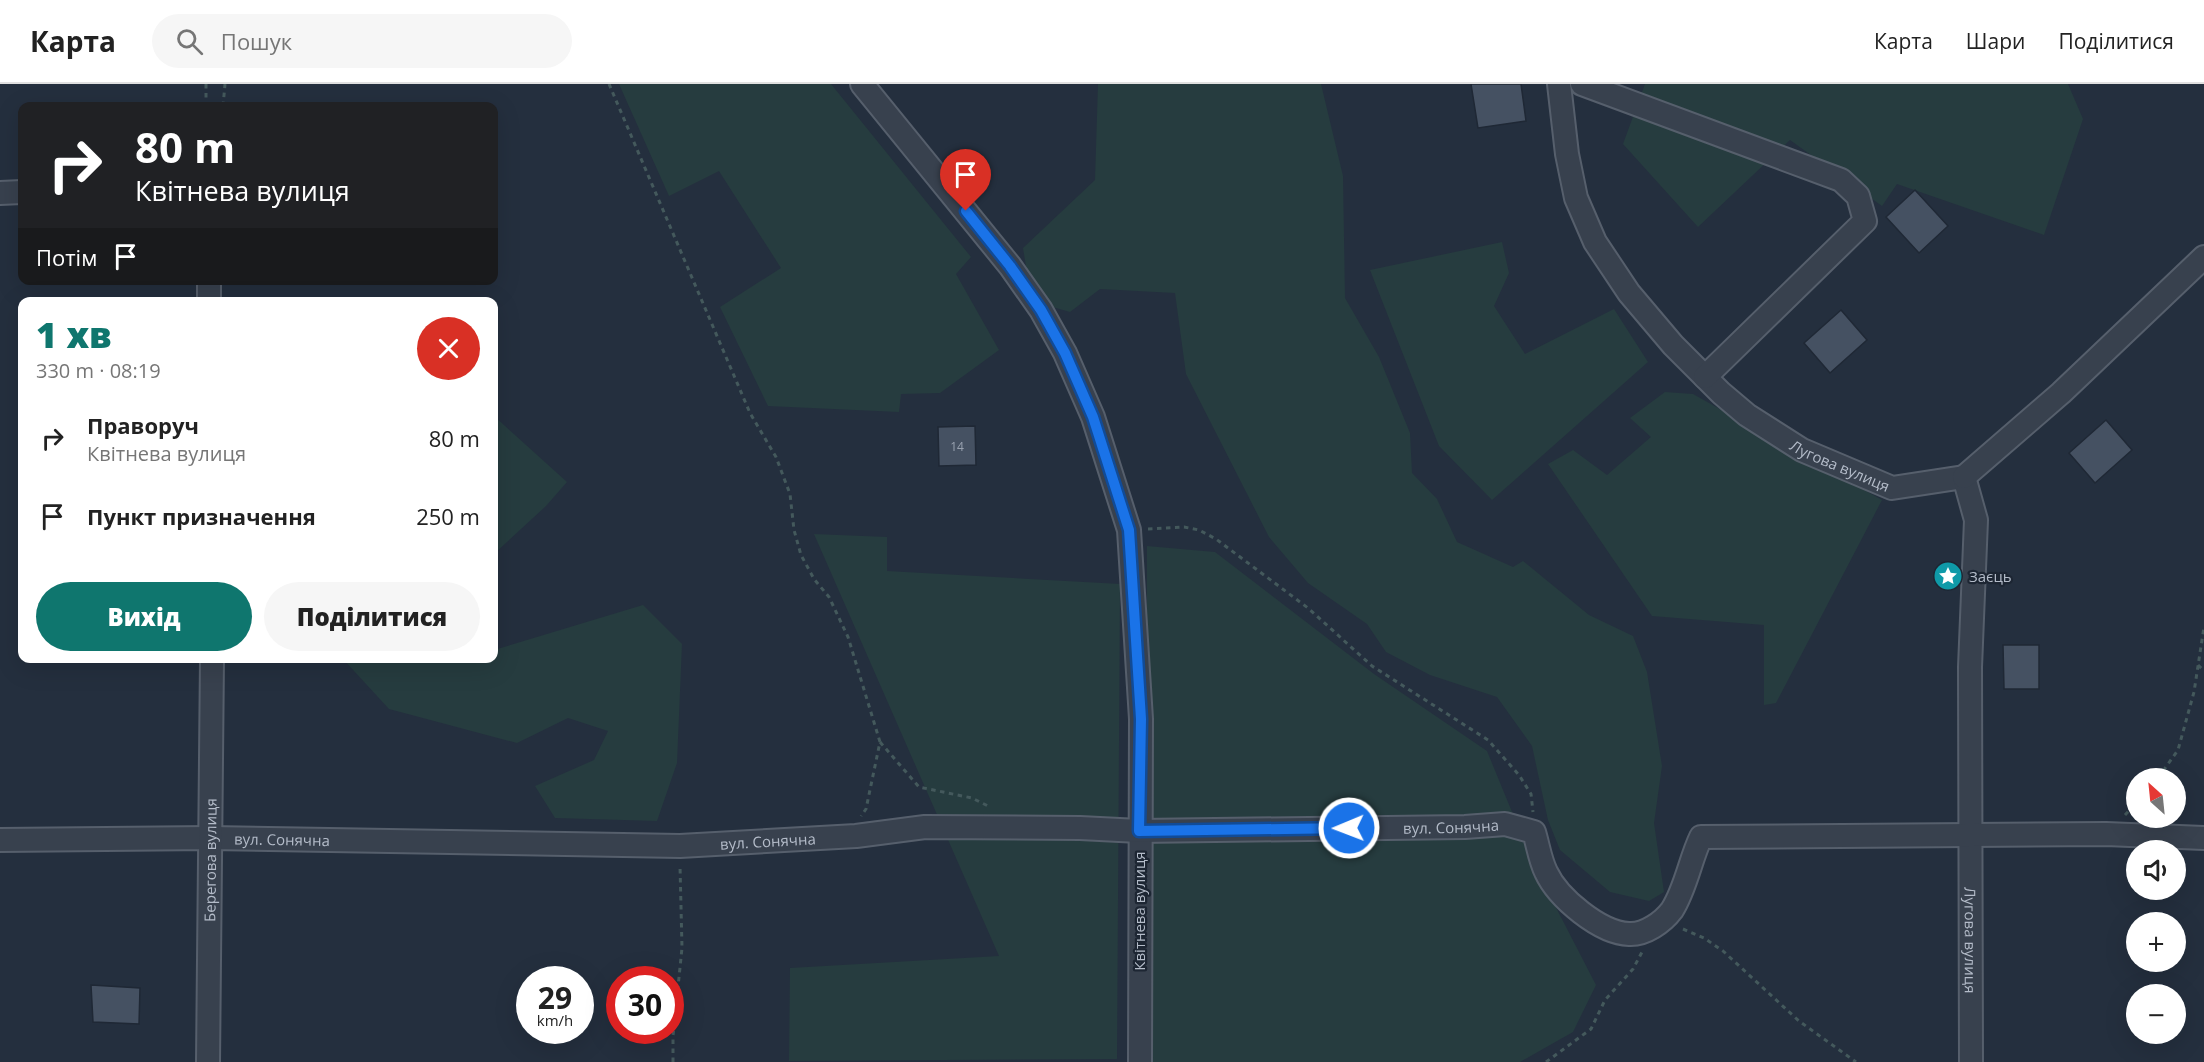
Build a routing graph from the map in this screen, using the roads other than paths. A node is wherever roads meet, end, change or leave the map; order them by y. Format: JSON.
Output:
{"nodes":[{"id":1,"x":862,"y":84,"type":"edge"},
{"id":2,"x":1558,"y":84,"type":"edge"},
{"id":3,"x":1582,"y":84,"type":"edge"},
{"id":4,"x":18,"y":192,"type":"edge"},
{"id":5,"x":0,"y":193,"type":"edge"},
{"id":6,"x":2204,"y":257,"type":"edge"},
{"id":7,"x":1706,"y":377,"type":"junction"},
{"id":8,"x":1964,"y":477,"type":"junction"},
{"id":9,"x":212,"y":663,"type":"edge"},
{"id":10,"x":1139,"y":831,"type":"junction"},
{"id":11,"x":1972,"y":835,"type":"junction"},
{"id":12,"x":210,"y":838,"type":"junction"},
{"id":13,"x":2204,"y":838,"type":"edge"},
{"id":14,"x":0,"y":840,"type":"edge"},
{"id":15,"x":208,"y":1062,"type":"edge"},
{"id":16,"x":1140,"y":1062,"type":"edge"},
{"id":17,"x":1971,"y":1062,"type":"edge"}],
"edges":[{"from":1,"to":10,"type":"street","name":"Квітнева вулиця"},
{"from":2,"to":7,"type":"street","name":"Лугова вулиця"},
{"from":3,"to":7,"type":"street"},
{"from":4,"to":5,"type":"street"},
{"from":6,"to":8,"type":"street"},
{"from":7,"to":8,"type":"street","name":"Лугова вулиця"},
{"from":8,"to":11,"type":"street","name":"Лугова вулиця"},
{"from":9,"to":12,"type":"street","name":"Берегова вулиця"},
{"from":10,"to":11,"type":"street","name":"вул. Сонячна"},
{"from":10,"to":12,"type":"street","name":"вул. Сонячна"},
{"from":10,"to":16,"type":"street","name":"Квітнева вулиця"},
{"from":11,"to":13,"type":"street"},
{"from":11,"to":17,"type":"street","name":"Лугова вулиця"},
{"from":12,"to":14,"type":"street","name":"вул. Сонячна"},
{"from":12,"to":15,"type":"street","name":"Берегова вулиця"}]}
